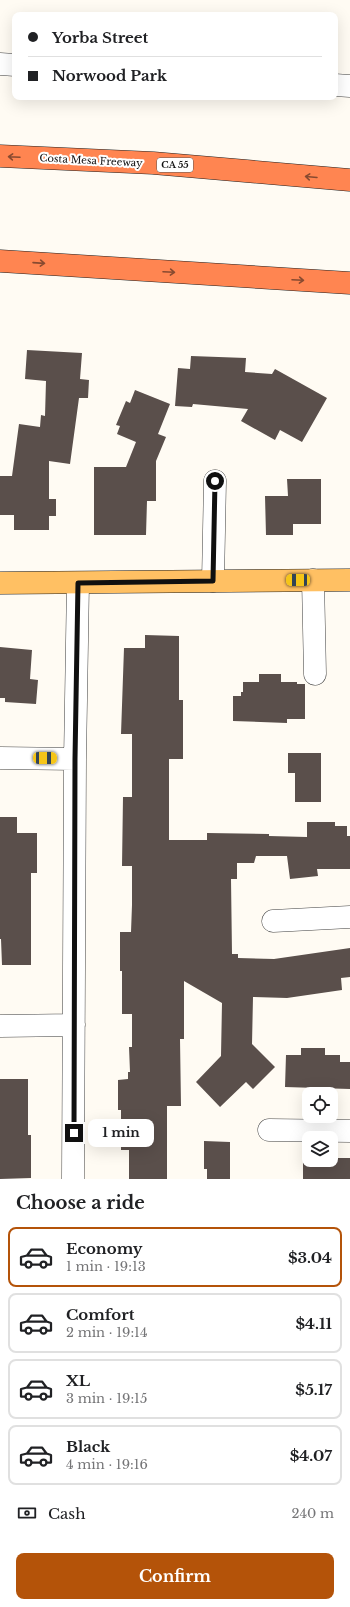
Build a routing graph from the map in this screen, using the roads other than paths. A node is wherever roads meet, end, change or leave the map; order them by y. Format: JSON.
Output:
{"nodes":[{"id":1,"x":0,"y":64,"type":"edge"},
{"id":2,"x":12,"y":65,"type":"edge"},
{"id":3,"x":338,"y":85,"type":"edge"},
{"id":4,"x":350,"y":86,"type":"edge"},
{"id":5,"x":0,"y":156,"type":"edge"},
{"id":6,"x":350,"y":180,"type":"edge"},
{"id":7,"x":0,"y":261,"type":"edge"},
{"id":8,"x":350,"y":283,"type":"edge"},
{"id":9,"x":215,"y":481,"type":"dead end"},
{"id":10,"x":313,"y":580,"type":"junction"},
{"id":11,"x":350,"y":580,"type":"edge"},
{"id":12,"x":213,"y":581,"type":"junction"},
{"id":13,"x":0,"y":583,"type":"edge"},
{"id":14,"x":78,"y":583,"type":"junction"},
{"id":15,"x":315,"y":674,"type":"dead end"},
{"id":16,"x":0,"y":758,"type":"edge"},
{"id":17,"x":75,"y":759,"type":"junction"},
{"id":18,"x":350,"y":917,"type":"edge"},
{"id":19,"x":274,"y":920,"type":"dead end"},
{"id":20,"x":74,"y":1025,"type":"junction"},
{"id":21,"x":0,"y":1026,"type":"edge"},
{"id":22,"x":269,"y":1130,"type":"dead end"},
{"id":23,"x":350,"y":1131,"type":"edge"},
{"id":24,"x":73,"y":1179,"type":"edge"}],
"edges":[{"from":1,"to":2,"type":"street"},
{"from":3,"to":4,"type":"street"},
{"from":6,"to":5,"type":"highway","name":"Costa Mesa Freeway","number":"CA 55","one_way":true},
{"from":7,"to":8,"type":"highway","one_way":true},
{"from":9,"to":12,"type":"street"},
{"from":10,"to":11,"type":"main road"},
{"from":10,"to":12,"type":"main road"},
{"from":10,"to":15,"type":"street"},
{"from":12,"to":14,"type":"main road"},
{"from":13,"to":14,"type":"main road"},
{"from":14,"to":17,"type":"street"},
{"from":16,"to":17,"type":"street"},
{"from":17,"to":20,"type":"street"},
{"from":18,"to":19,"type":"street"},
{"from":20,"to":21,"type":"street"},
{"from":20,"to":24,"type":"street"},
{"from":22,"to":23,"type":"street"}]}
